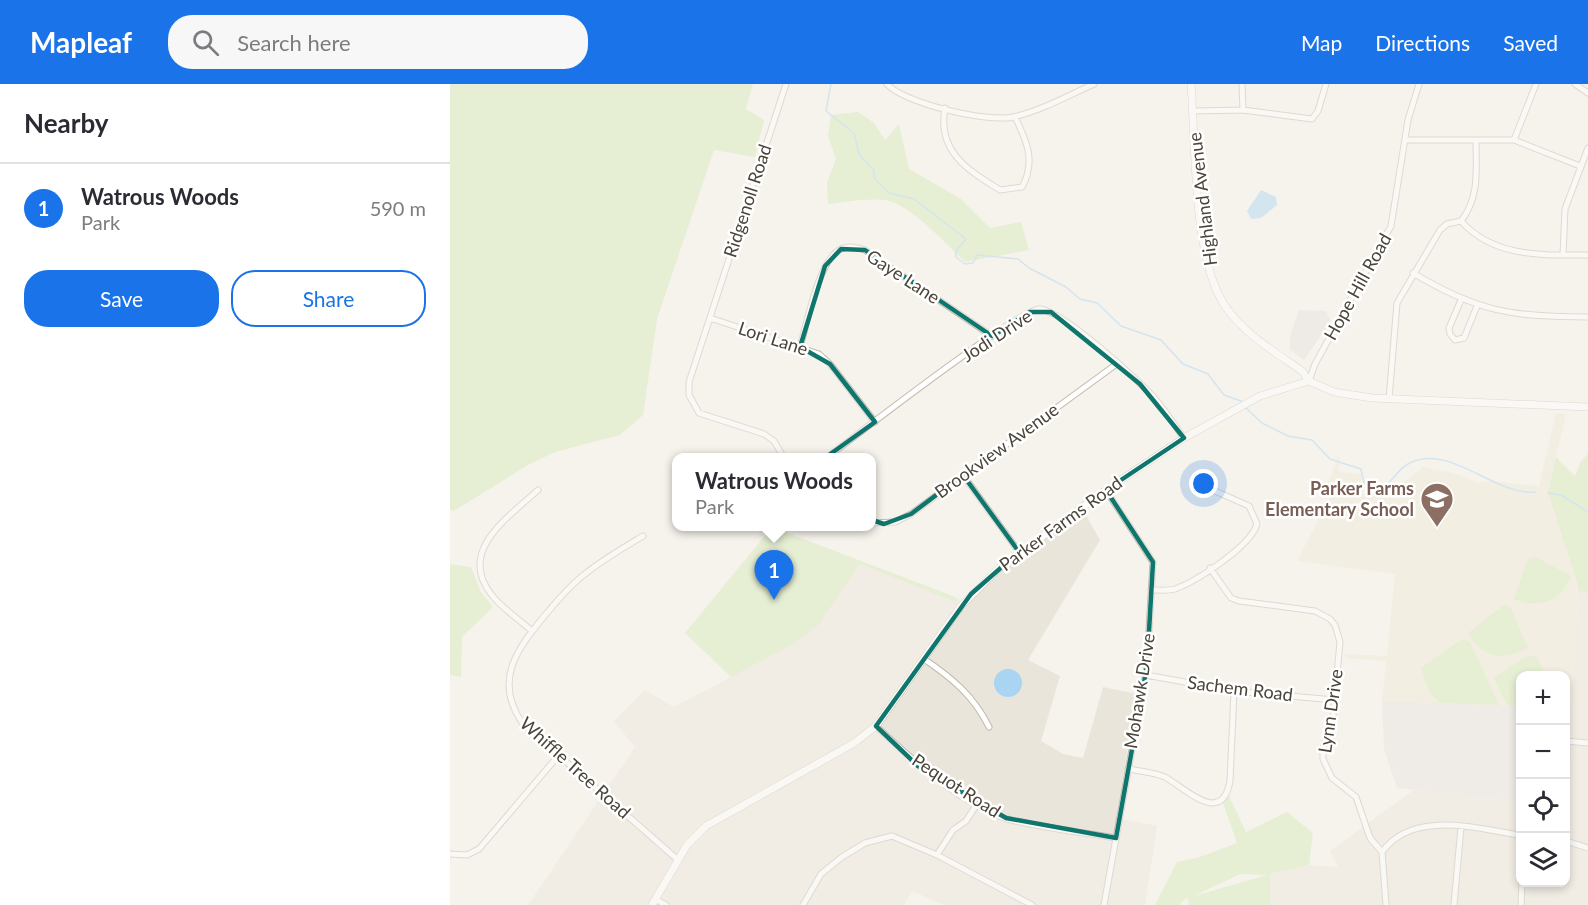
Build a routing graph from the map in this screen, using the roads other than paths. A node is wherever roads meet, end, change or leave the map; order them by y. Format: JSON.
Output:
{"nodes":[{"id":1,"x":786,"y":84,"type":"edge"},
{"id":2,"x":887,"y":84,"type":"edge"},
{"id":3,"x":1094,"y":84,"type":"edge"},
{"id":4,"x":1191,"y":84,"type":"edge"},
{"id":5,"x":1242,"y":84,"type":"edge"},
{"id":6,"x":1326,"y":84,"type":"edge"},
{"id":7,"x":1419,"y":84,"type":"edge"},
{"id":8,"x":1536,"y":84,"type":"edge"},
{"id":9,"x":1575,"y":84,"type":"edge"},
{"id":10,"x":1588,"y":93,"type":"edge"},
{"id":11,"x":945,"y":108,"type":"junction"},
{"id":12,"x":1243,"y":110,"type":"junction"},
{"id":13,"x":1193,"y":111,"type":"junction"},
{"id":14,"x":1015,"y":117,"type":"junction"},
{"id":15,"x":1405,"y":140,"type":"junction"},
{"id":16,"x":1476,"y":140,"type":"junction"},
{"id":17,"x":1514,"y":140,"type":"junction"},
{"id":18,"x":1588,"y":148,"type":"edge"},
{"id":19,"x":1580,"y":166,"type":"junction"},
{"id":20,"x":1461,"y":221,"type":"junction"},
{"id":21,"x":1563,"y":255,"type":"junction"},
{"id":22,"x":1588,"y":255,"type":"edge"},
{"id":23,"x":1413,"y":273,"type":"junction"},
{"id":24,"x":1461,"y":300,"type":"junction"},
{"id":25,"x":1478,"y":306,"type":"junction"},
{"id":26,"x":1588,"y":316,"type":"edge"},
{"id":27,"x":710,"y":318,"type":"junction"},
{"id":28,"x":992,"y":336,"type":"junction"},
{"id":29,"x":800,"y":347,"type":"junction"},
{"id":30,"x":1118,"y":363,"type":"junction"},
{"id":31,"x":1310,"y":381,"type":"junction"},
{"id":32,"x":1389,"y":399,"type":"junction"},
{"id":33,"x":1588,"y":407,"type":"edge"},
{"id":34,"x":875,"y":422,"type":"junction"},
{"id":35,"x":1184,"y":438,"type":"junction"},
{"id":36,"x":781,"y":453,"type":"edge"},
{"id":37,"x":833,"y":453,"type":"edge"},
{"id":38,"x":963,"y":475,"type":"junction"},
{"id":39,"x":538,"y":489,"type":"dead end"},
{"id":40,"x":1106,"y":490,"type":"junction"},
{"id":41,"x":1215,"y":491,"type":"dead end"},
{"id":42,"x":876,"y":523,"type":"edge"},
{"id":43,"x":643,"y":536,"type":"dead end"},
{"id":44,"x":1019,"y":552,"type":"junction"},
{"id":45,"x":1210,"y":568,"type":"junction"},
{"id":46,"x":1151,"y":590,"type":"junction"},
{"id":47,"x":532,"y":631,"type":"junction"},
{"id":48,"x":924,"y":659,"type":"junction"},
{"id":49,"x":1146,"y":675,"type":"junction"},
{"id":50,"x":1234,"y":691,"type":"junction"},
{"id":51,"x":1335,"y":700,"type":"junction"},
{"id":52,"x":876,"y":726,"type":"junction"},
{"id":53,"x":989,"y":727,"type":"dead end"},
{"id":54,"x":1570,"y":741,"type":"edge"},
{"id":55,"x":1588,"y":743,"type":"edge"},
{"id":56,"x":558,"y":756,"type":"junction"},
{"id":57,"x":1128,"y":769,"type":"junction"},
{"id":58,"x":977,"y":804,"type":"junction"},
{"id":59,"x":1461,"y":827,"type":"junction"},
{"id":60,"x":1516,"y":834,"type":"edge"},
{"id":61,"x":1116,"y":838,"type":"junction"},
{"id":62,"x":1570,"y":842,"type":"edge"},
{"id":63,"x":1588,"y":848,"type":"edge"},
{"id":64,"x":1382,"y":852,"type":"junction"},
{"id":65,"x":450,"y":854,"type":"edge"},
{"id":66,"x":937,"y":855,"type":"junction"},
{"id":67,"x":678,"y":860,"type":"junction"},
{"id":68,"x":1522,"y":887,"type":"edge"},
{"id":69,"x":654,"y":902,"type":"edge"},
{"id":70,"x":666,"y":905,"type":"edge"},
{"id":71,"x":803,"y":905,"type":"edge"},
{"id":72,"x":1032,"y":905,"type":"edge"},
{"id":73,"x":1104,"y":905,"type":"edge"},
{"id":74,"x":1386,"y":905,"type":"edge"},
{"id":75,"x":1454,"y":905,"type":"edge"},
{"id":76,"x":1521,"y":905,"type":"edge"}],
"edges":[{"from":1,"to":27,"type":"street","name":"Ridgenoll Road"},
{"from":2,"to":11,"type":"street"},
{"from":3,"to":14,"type":"street"},
{"from":4,"to":13,"type":"street","name":"Highland Avenue"},
{"from":5,"to":12,"type":"street"},
{"from":6,"to":12,"type":"street"},
{"from":7,"to":15,"type":"street","name":"Hope Hill Road"},
{"from":8,"to":17,"type":"street"},
{"from":9,"to":10,"type":"street"},
{"from":11,"to":14,"type":"street"},
{"from":11,"to":14,"type":"street"},
{"from":12,"to":13,"type":"street"},
{"from":13,"to":31,"type":"street","name":"Highland Avenue"},
{"from":15,"to":16,"type":"street"},
{"from":15,"to":31,"type":"street","name":"Hope Hill Road"},
{"from":16,"to":17,"type":"street"},
{"from":16,"to":20,"type":"street"},
{"from":17,"to":19,"type":"street"},
{"from":18,"to":19,"type":"street"},
{"from":19,"to":21,"type":"street"},
{"from":20,"to":21,"type":"street"},
{"from":20,"to":23,"type":"street"},
{"from":21,"to":22,"type":"street"},
{"from":23,"to":24,"type":"street"},
{"from":23,"to":32,"type":"street"},
{"from":24,"to":25,"type":"street"},
{"from":24,"to":25,"type":"street"},
{"from":25,"to":26,"type":"street"},
{"from":27,"to":29,"type":"street","name":"Lori Lane"},
{"from":27,"to":36,"type":"street"},
{"from":28,"to":29,"type":"street","name":"Gaye Lane"},
{"from":28,"to":30,"type":"street","name":"Jodi Drive"},
{"from":28,"to":34,"type":"street","name":"Jodi Drive"},
{"from":29,"to":34,"type":"street","name":"Lori Lane"},
{"from":30,"to":35,"type":"street","name":"Jodi Drive"},
{"from":30,"to":38,"type":"street","name":"Brookview Avenue"},
{"from":31,"to":32,"type":"street"},
{"from":31,"to":35,"type":"street","name":"Parker Farms Road"},
{"from":32,"to":33,"type":"street"},
{"from":34,"to":37,"type":"street","name":"Jodi Drive"},
{"from":35,"to":40,"type":"street","name":"Parker Farms Road"},
{"from":38,"to":42,"type":"street","name":"Brookview Avenue"},
{"from":38,"to":44,"type":"street"},
{"from":39,"to":47,"type":"street"},
{"from":40,"to":44,"type":"street","name":"Parker Farms Road"},
{"from":40,"to":46,"type":"street","name":"Mohawk Drive"},
{"from":41,"to":45,"type":"street"},
{"from":43,"to":47,"type":"street","name":"Whiffle Tree Road"},
{"from":44,"to":48,"type":"street","name":"Parker Farms Road"},
{"from":45,"to":46,"type":"street"},
{"from":45,"to":51,"type":"street","name":"Lynn Drive"},
{"from":46,"to":49,"type":"street","name":"Mohawk Drive"},
{"from":47,"to":56,"type":"street","name":"Whiffle Tree Road"},
{"from":48,"to":52,"type":"street","name":"Parker Farms Road"},
{"from":48,"to":53,"type":"street"},
{"from":49,"to":50,"type":"street","name":"Sachem Road"},
{"from":49,"to":57,"type":"street","name":"Mohawk Drive"},
{"from":50,"to":51,"type":"street","name":"Sachem Road"},
{"from":50,"to":57,"type":"street"},
{"from":51,"to":64,"type":"street","name":"Lynn Drive"},
{"from":52,"to":58,"type":"street","name":"Pequot Road"},
{"from":52,"to":67,"type":"street","name":"Parker Farms Road"},
{"from":54,"to":55,"type":"street"},
{"from":56,"to":65,"type":"street"},
{"from":56,"to":67,"type":"street","name":"Whiffle Tree Road"},
{"from":57,"to":61,"type":"street","name":"Mohawk Drive"},
{"from":58,"to":61,"type":"street","name":"Pequot Road"},
{"from":58,"to":66,"type":"street"},
{"from":59,"to":60,"type":"street"},
{"from":59,"to":64,"type":"street"},
{"from":59,"to":75,"type":"street"},
{"from":61,"to":73,"type":"street","name":"Mohawk Drive"},
{"from":62,"to":63,"type":"street"},
{"from":64,"to":74,"type":"street"},
{"from":66,"to":71,"type":"street"},
{"from":66,"to":72,"type":"street"},
{"from":67,"to":69,"type":"street","name":"Parker Farms Road"},
{"from":68,"to":76,"type":"street"},
{"from":69,"to":70,"type":"street"}]}
